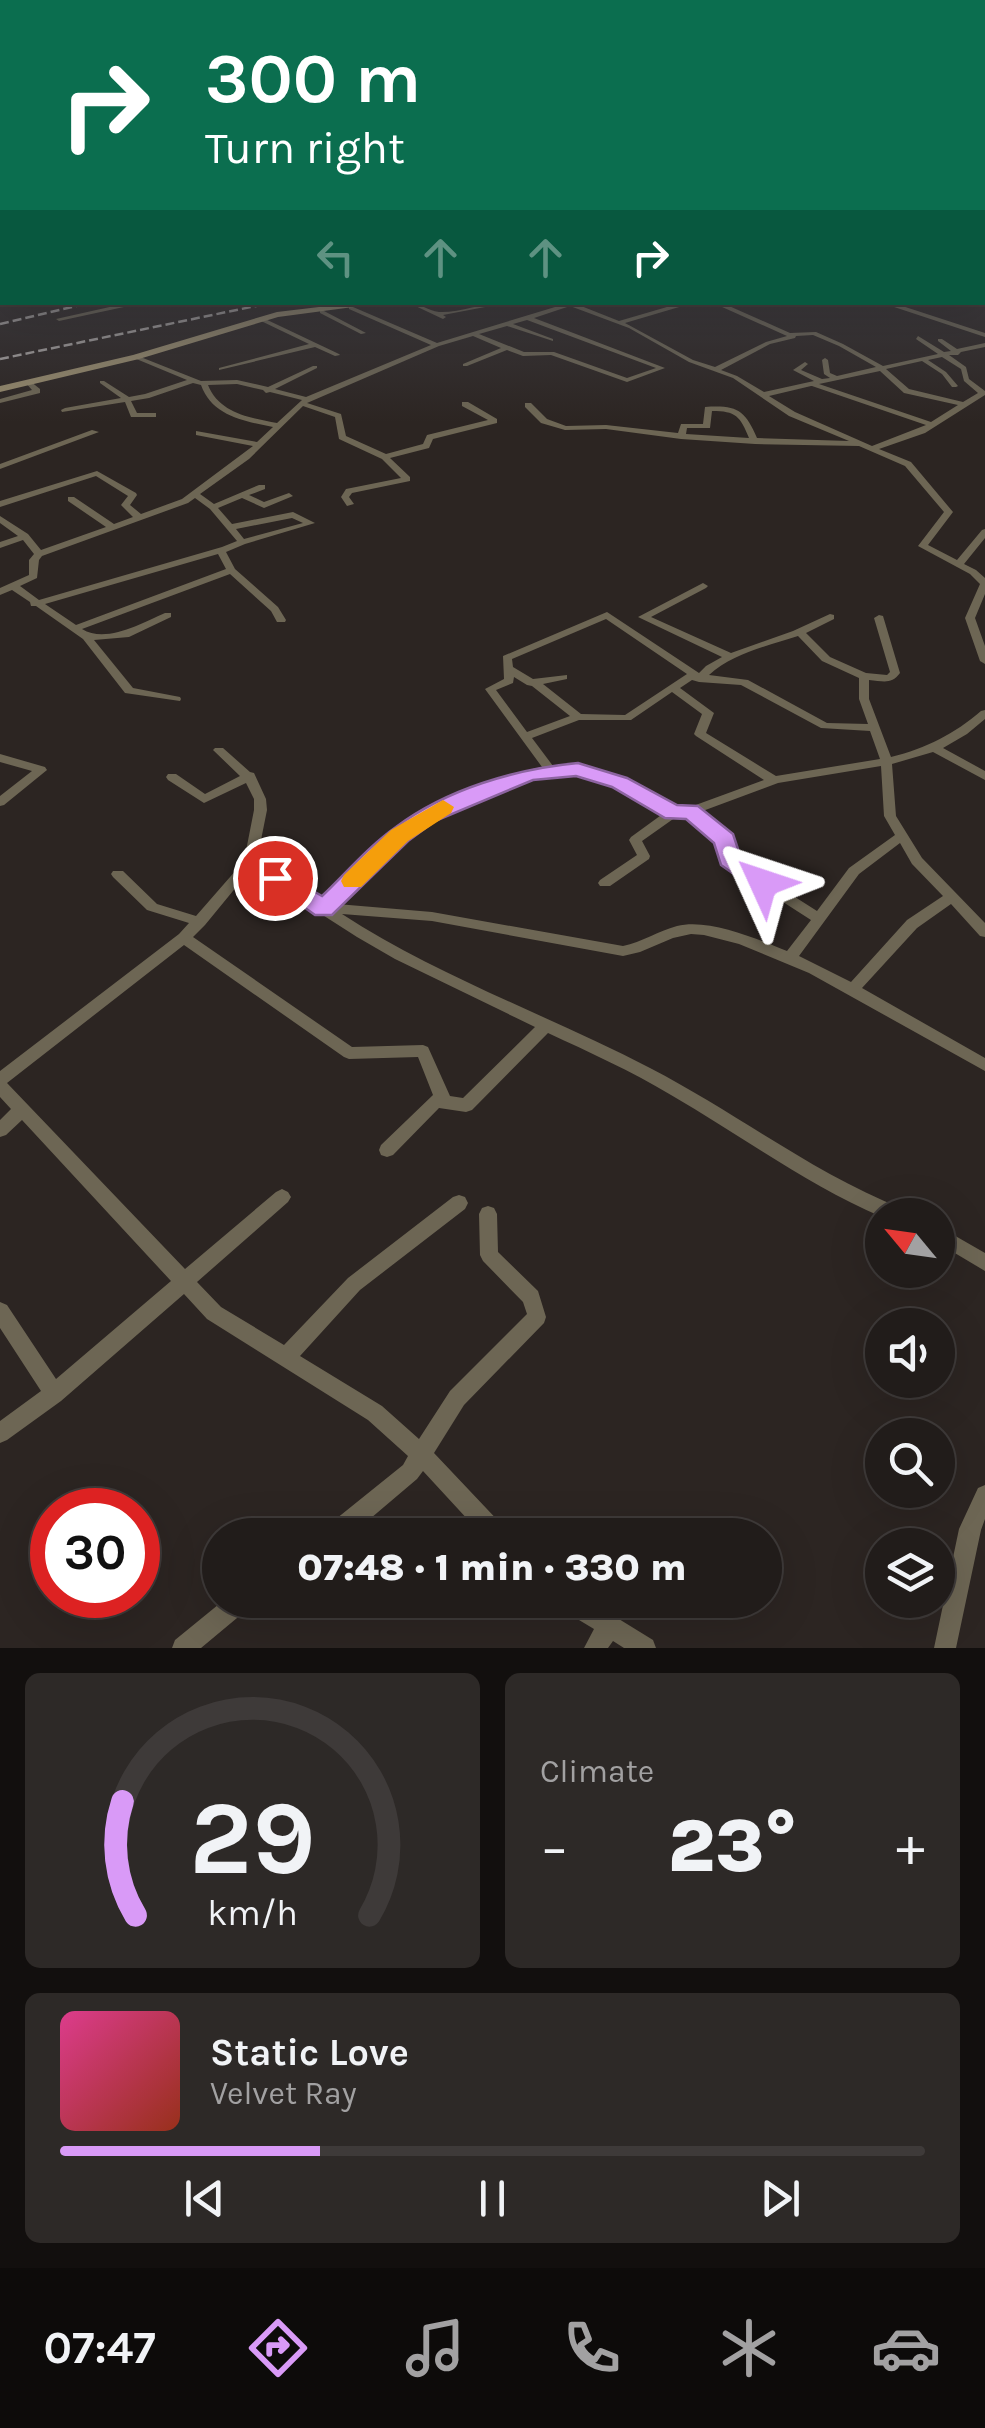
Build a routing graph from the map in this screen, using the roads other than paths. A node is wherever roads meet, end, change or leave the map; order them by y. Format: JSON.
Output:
{"nodes":[{"id":1,"x":129,"y":305,"type":"edge"},
{"id":2,"x":364,"y":305,"type":"edge"},
{"id":3,"x":416,"y":305,"type":"edge"},
{"id":4,"x":472,"y":305,"type":"edge"},
{"id":5,"x":493,"y":305,"type":"edge"},
{"id":6,"x":563,"y":305,"type":"edge"},
{"id":7,"x":569,"y":305,"type":"edge"},
{"id":8,"x":681,"y":305,"type":"edge"},
{"id":9,"x":721,"y":305,"type":"edge"},
{"id":10,"x":892,"y":305,"type":"edge"},
{"id":11,"x":934,"y":305,"type":"edge"},
{"id":12,"x":351,"y":308,"type":"junction"},
{"id":13,"x":476,"y":308,"type":"junction"},
{"id":14,"x":322,"y":312,"type":"junction"},
{"id":15,"x":436,"y":314,"type":"junction"},
{"id":16,"x":923,"y":314,"type":"junction"},
{"id":17,"x":526,"y":317,"type":"junction"},
{"id":18,"x":59,"y":319,"type":"dead end"},
{"id":19,"x":260,"y":320,"type":"junction"},
{"id":20,"x":450,"y":320,"type":"dead end"},
{"id":21,"x":618,"y":322,"type":"junction"},
{"id":22,"x":508,"y":324,"type":"junction"},
{"id":23,"x":395,"y":325,"type":"junction"},
{"id":24,"x":985,"y":335,"type":"edge"},
{"id":25,"x":475,"y":336,"type":"junction"},
{"id":26,"x":795,"y":336,"type":"junction"},
{"id":27,"x":918,"y":338,"type":"dead end"},
{"id":28,"x":551,"y":340,"type":"dead end"},
{"id":29,"x":940,"y":340,"type":"dead end"},
{"id":30,"x":316,"y":345,"type":"junction"},
{"id":31,"x":436,"y":345,"type":"junction"},
{"id":32,"x":985,"y":345,"type":"edge"},
{"id":33,"x":506,"y":348,"type":"junction"},
{"id":34,"x":615,"y":348,"type":"junction"},
{"id":35,"x":969,"y":350,"type":"junction"},
{"id":36,"x":674,"y":352,"type":"junction"},
{"id":37,"x":958,"y":353,"type":"junction"},
{"id":38,"x":337,"y":355,"type":"dead end"},
{"id":39,"x":136,"y":357,"type":"junction"},
{"id":40,"x":944,"y":357,"type":"junction"},
{"id":41,"x":983,"y":359,"type":"edge"},
{"id":42,"x":824,"y":360,"type":"dead end"},
{"id":43,"x":644,"y":361,"type":"junction"},
{"id":44,"x":926,"y":361,"type":"junction"},
{"id":45,"x":580,"y":362,"type":"junction"},
{"id":46,"x":805,"y":364,"type":"dead end"},
{"id":47,"x":465,"y":365,"type":"dead end"},
{"id":48,"x":880,"y":366,"type":"junction"},
{"id":49,"x":315,"y":367,"type":"dead end"},
{"id":50,"x":221,"y":369,"type":"dead end"},
{"id":51,"x":717,"y":370,"type":"junction"},
{"id":52,"x":834,"y":377,"type":"junction"},
{"id":53,"x":192,"y":381,"type":"junction"},
{"id":54,"x":102,"y":382,"type":"dead end"},
{"id":55,"x":204,"y":384,"type":"junction"},
{"id":56,"x":818,"y":384,"type":"junction"},
{"id":57,"x":954,"y":386,"type":"dead end"},
{"id":58,"x":266,"y":391,"type":"junction"},
{"id":59,"x":984,"y":393,"type":"edge"},
{"id":60,"x":762,"y":395,"type":"junction"},
{"id":61,"x":1,"y":396,"type":"edge"},
{"id":62,"x":127,"y":399,"type":"junction"},
{"id":63,"x":304,"y":401,"type":"junction"},
{"id":64,"x":464,"y":404,"type":"dead end"},
{"id":65,"x":966,"y":404,"type":"junction"},
{"id":66,"x":528,"y":405,"type":"dead end"},
{"id":67,"x":65,"y":410,"type":"dead end"},
{"id":68,"x":153,"y":415,"type":"dead end"},
{"id":69,"x":932,"y":425,"type":"junction"},
{"id":70,"x":280,"y":426,"type":"junction"},
{"id":71,"x":95,"y":432,"type":"dead end"},
{"id":72,"x":199,"y":433,"type":"dead end"},
{"id":73,"x":681,"y":437,"type":"junction"},
{"id":74,"x":755,"y":442,"type":"junction"},
{"id":75,"x":862,"y":443,"type":"junction"},
{"id":76,"x":259,"y":445,"type":"junction"},
{"id":77,"x":873,"y":448,"type":"junction"},
{"id":78,"x":385,"y":457,"type":"junction"},
{"id":79,"x":0,"y":467,"type":"edge"},
{"id":80,"x":262,"y":487,"type":"dead end"},
{"id":81,"x":195,"y":494,"type":"junction"},
{"id":82,"x":241,"y":495,"type":"junction"},
{"id":83,"x":289,"y":496,"type":"dead end"},
{"id":84,"x":71,"y":499,"type":"dead end"},
{"id":85,"x":0,"y":504,"type":"edge"},
{"id":86,"x":350,"y":504,"type":"dead end"},
{"id":87,"x":213,"y":507,"type":"junction"},
{"id":88,"x":0,"y":518,"type":"edge"},
{"id":89,"x":140,"y":518,"type":"junction"},
{"id":90,"x":230,"y":527,"type":"junction"},
{"id":91,"x":112,"y":528,"type":"junction"},
{"id":92,"x":985,"y":532,"type":"edge"},
{"id":93,"x":25,"y":536,"type":"junction"},
{"id":94,"x":242,"y":542,"type":"junction"},
{"id":95,"x":0,"y":545,"type":"edge"},
{"id":96,"x":222,"y":550,"type":"junction"},
{"id":97,"x":39,"y":554,"type":"junction"},
{"id":98,"x":959,"y":564,"type":"junction"},
{"id":99,"x":231,"y":570,"type":"junction"},
{"id":100,"x":13,"y":586,"type":"junction"},
{"id":101,"x":703,"y":586,"type":"dead end"},
{"id":102,"x":0,"y":592,"type":"edge"},
{"id":103,"x":34,"y":604,"type":"junction"},
{"id":104,"x":971,"y":609,"type":"junction"},
{"id":105,"x":985,"y":614,"type":"edge"},
{"id":106,"x":168,"y":615,"type":"dead end"},
{"id":107,"x":830,"y":617,"type":"dead end"},
{"id":108,"x":879,"y":618,"type":"dead end"},
{"id":109,"x":282,"y":620,"type":"dead end"},
{"id":110,"x":76,"y":628,"type":"junction"},
{"id":111,"x":802,"y":634,"type":"junction"},
{"id":112,"x":87,"y":637,"type":"junction"},
{"id":113,"x":729,"y":656,"type":"junction"},
{"id":114,"x":985,"y":661,"type":"edge"},
{"id":115,"x":511,"y":670,"type":"junction"},
{"id":116,"x":563,"y":676,"type":"dead end"},
{"id":117,"x":864,"y":676,"type":"junction"},
{"id":118,"x":696,"y":678,"type":"junction"},
{"id":119,"x":536,"y":683,"type":"junction"},
{"id":120,"x":673,"y":686,"type":"junction"},
{"id":121,"x":176,"y":699,"type":"dead end"},
{"id":122,"x":984,"y":715,"type":"edge"},
{"id":123,"x":578,"y":717,"type":"junction"},
{"id":124,"x":875,"y":728,"type":"junction"},
{"id":125,"x":526,"y":736,"type":"junction"},
{"id":126,"x":936,"y":748,"type":"junction"},
{"id":127,"x":219,"y":750,"type":"dead end"},
{"id":128,"x":0,"y":758,"type":"edge"},
{"id":129,"x":885,"y":764,"type":"junction"},
{"id":130,"x":550,"y":770,"type":"junction"},
{"id":131,"x":250,"y":776,"type":"junction"},
{"id":132,"x":985,"y":776,"type":"edge"},
{"id":133,"x":172,"y":777,"type":"dead end"},
{"id":134,"x":773,"y":780,"type":"junction"},
{"id":135,"x":0,"y":802,"type":"edge"},
{"id":136,"x":690,"y":811,"type":"junction"},
{"id":137,"x":673,"y":812,"type":"junction"},
{"id":138,"x":900,"y":837,"type":"junction"},
{"id":139,"x":250,"y":862,"type":"junction"},
{"id":140,"x":118,"y":874,"type":"dead end"},
{"id":141,"x":605,"y":884,"type":"dead end"},
{"id":142,"x":952,"y":898,"type":"junction"},
{"id":143,"x":324,"y":909,"type":"junction"},
{"id":144,"x":820,"y":919,"type":"junction"},
{"id":145,"x":200,"y":922,"type":"junction"},
{"id":146,"x":985,"y":932,"type":"edge"},
{"id":147,"x":184,"y":938,"type":"junction"},
{"id":148,"x":790,"y":958,"type":"junction"},
{"id":149,"x":852,"y":990,"type":"junction"},
{"id":150,"x":545,"y":1026,"type":"junction"},
{"id":151,"x":985,"y":1066,"type":"edge"},
{"id":152,"x":0,"y":1083,"type":"edge"},
{"id":153,"x":442,"y":1099,"type":"junction"},
{"id":154,"x":20,"y":1111,"type":"junction"},
{"id":155,"x":0,"y":1130,"type":"edge"},
{"id":156,"x":388,"y":1150,"type":"dead end"},
{"id":157,"x":282,"y":1197,"type":"dead end"},
{"id":158,"x":460,"y":1203,"type":"dead end"},
{"id":159,"x":865,"y":1203,"type":"edge"},
{"id":160,"x":488,"y":1214,"type":"dead end"},
{"id":161,"x":955,"y":1244,"type":"edge"},
{"id":162,"x":985,"y":1263,"type":"edge"},
{"id":163,"x":186,"y":1284,"type":"junction"},
{"id":164,"x":0,"y":1312,"type":"edge"},
{"id":165,"x":285,"y":1358,"type":"junction"},
{"id":166,"x":54,"y":1394,"type":"junction"},
{"id":167,"x":0,"y":1433,"type":"edge"},
{"id":168,"x":422,"y":1455,"type":"junction"},
{"id":169,"x":985,"y":1494,"type":"edge"},
{"id":170,"x":356,"y":1518,"type":"edge"},
{"id":171,"x":480,"y":1518,"type":"edge"},
{"id":172,"x":219,"y":1618,"type":"edge"},
{"id":173,"x":584,"y":1618,"type":"edge"},
{"id":174,"x":602,"y":1638,"type":"edge"},
{"id":175,"x":183,"y":1648,"type":"edge"},
{"id":176,"x":645,"y":1648,"type":"edge"},
{"id":177,"x":945,"y":1648,"type":"edge"}],
"edges":[{"from":1,"to":18,"type":"street"},
{"from":2,"to":12,"type":"main road"},
{"from":3,"to":15,"type":"street"},
{"from":4,"to":13,"type":"street"},
{"from":5,"to":13,"type":"street"},
{"from":6,"to":17,"type":"street"},
{"from":7,"to":21,"type":"street"},
{"from":8,"to":21,"type":"street"},
{"from":9,"to":26,"type":"street"},
{"from":10,"to":16,"type":"street"},
{"from":11,"to":16,"type":"street"},
{"from":12,"to":14,"type":"main road"},
{"from":12,"to":23,"type":"street"},
{"from":13,"to":15,"type":"street"},
{"from":14,"to":19,"type":"main road"},
{"from":14,"to":23,"type":"street"},
{"from":15,"to":20,"type":"street"},
{"from":16,"to":24,"type":"street"},
{"from":17,"to":22,"type":"street"},
{"from":17,"to":34,"type":"street"},
{"from":19,"to":30,"type":"street"},
{"from":19,"to":39,"type":"main road"},
{"from":21,"to":36,"type":"street"},
{"from":22,"to":25,"type":"street"},
{"from":22,"to":28,"type":"street"},
{"from":23,"to":31,"type":"street"},
{"from":25,"to":31,"type":"street"},
{"from":25,"to":33,"type":"street"},
{"from":26,"to":48,"type":"street"},
{"from":26,"to":51,"type":"street"},
{"from":27,"to":40,"type":"street"},
{"from":29,"to":37,"type":"street"},
{"from":30,"to":38,"type":"street"},
{"from":30,"to":50,"type":"street"},
{"from":31,"to":63,"type":"street"},
{"from":32,"to":35,"type":"street"},
{"from":33,"to":45,"type":"street"},
{"from":33,"to":47,"type":"street"},
{"from":34,"to":43,"type":"street"},
{"from":34,"to":45,"type":"street"},
{"from":35,"to":37,"type":"street"},
{"from":35,"to":41,"type":"street"},
{"from":36,"to":43,"type":"street"},
{"from":36,"to":51,"type":"street"},
{"from":37,"to":40,"type":"street"},
{"from":39,"to":53,"type":"street"},
{"from":39,"to":61,"type":"main road"},
{"from":40,"to":44,"type":"street"},
{"from":40,"to":59,"type":"street"},
{"from":42,"to":52,"type":"street"},
{"from":43,"to":45,"type":"street"},
{"from":44,"to":48,"type":"street"},
{"from":44,"to":57,"type":"street"},
{"from":46,"to":56,"type":"street"},
{"from":48,"to":52,"type":"street"},
{"from":48,"to":65,"type":"street"},
{"from":49,"to":58,"type":"street"},
{"from":51,"to":60,"type":"street"},
{"from":52,"to":56,"type":"street"},
{"from":53,"to":55,"type":"street"},
{"from":53,"to":62,"type":"street"},
{"from":54,"to":62,"type":"street"},
{"from":55,"to":58,"type":"street"},
{"from":55,"to":70,"type":"street"},
{"from":56,"to":60,"type":"street"},
{"from":56,"to":69,"type":"street"},
{"from":58,"to":63,"type":"street"},
{"from":59,"to":65,"type":"street"},
{"from":60,"to":75,"type":"street"},
{"from":62,"to":67,"type":"street"},
{"from":62,"to":68,"type":"street"},
{"from":63,"to":70,"type":"street"},
{"from":63,"to":78,"type":"street"},
{"from":64,"to":78,"type":"street"},
{"from":65,"to":69,"type":"street"},
{"from":66,"to":73,"type":"street"},
{"from":69,"to":77,"type":"street"},
{"from":70,"to":76,"type":"street"},
{"from":71,"to":79,"type":"street"},
{"from":72,"to":76,"type":"street"},
{"from":73,"to":74,"type":"street"},
{"from":73,"to":74,"type":"street"},
{"from":74,"to":75,"type":"street"},
{"from":75,"to":77,"type":"street"},
{"from":76,"to":81,"type":"street"},
{"from":77,"to":98,"type":"street"},
{"from":78,"to":86,"type":"street"},
{"from":80,"to":82,"type":"street"},
{"from":81,"to":87,"type":"street"},
{"from":81,"to":89,"type":"street"},
{"from":82,"to":83,"type":"street"},
{"from":82,"to":87,"type":"street"},
{"from":84,"to":91,"type":"street"},
{"from":85,"to":89,"type":"street"},
{"from":87,"to":90,"type":"street"},
{"from":88,"to":93,"type":"street"},
{"from":89,"to":91,"type":"street"},
{"from":90,"to":94,"type":"street"},
{"from":90,"to":94,"type":"street"},
{"from":91,"to":97,"type":"street"},
{"from":92,"to":98,"type":"street"},
{"from":93,"to":95,"type":"street"},
{"from":93,"to":97,"type":"street"},
{"from":94,"to":96,"type":"street"},
{"from":96,"to":99,"type":"street"},
{"from":96,"to":103,"type":"street"},
{"from":97,"to":100,"type":"street"},
{"from":98,"to":104,"type":"street"},
{"from":99,"to":109,"type":"street"},
{"from":99,"to":110,"type":"street"},
{"from":100,"to":102,"type":"street"},
{"from":100,"to":103,"type":"street"},
{"from":101,"to":113,"type":"street"},
{"from":103,"to":110,"type":"street"},
{"from":104,"to":105,"type":"street"},
{"from":104,"to":114,"type":"street"},
{"from":106,"to":112,"type":"street"},
{"from":107,"to":111,"type":"street"},
{"from":108,"to":117,"type":"street"},
{"from":110,"to":112,"type":"street"},
{"from":111,"to":113,"type":"street"},
{"from":111,"to":117,"type":"street"},
{"from":112,"to":121,"type":"street"},
{"from":113,"to":118,"type":"street"},
{"from":115,"to":118,"type":"street"},
{"from":115,"to":119,"type":"street"},
{"from":115,"to":125,"type":"street"},
{"from":116,"to":119,"type":"street"},
{"from":117,"to":124,"type":"street"},
{"from":118,"to":120,"type":"street"},
{"from":118,"to":124,"type":"street"},
{"from":119,"to":123,"type":"street"},
{"from":120,"to":123,"type":"street"},
{"from":120,"to":134,"type":"street"},
{"from":122,"to":126,"type":"street"},
{"from":123,"to":125,"type":"street"},
{"from":124,"to":129,"type":"street"},
{"from":125,"to":130,"type":"street"},
{"from":126,"to":129,"type":"street"},
{"from":126,"to":132,"type":"street"},
{"from":127,"to":131,"type":"street"},
{"from":128,"to":135,"type":"street"},
{"from":129,"to":134,"type":"street"},
{"from":129,"to":138,"type":"street"},
{"from":130,"to":137,"type":"street"},
{"from":130,"to":143,"type":"street"},
{"from":131,"to":133,"type":"street"},
{"from":131,"to":139,"type":"street"},
{"from":134,"to":136,"type":"street"},
{"from":136,"to":137,"type":"street"},
{"from":136,"to":144,"type":"street"},
{"from":137,"to":141,"type":"street"},
{"from":138,"to":142,"type":"street"},
{"from":138,"to":144,"type":"street"},
{"from":139,"to":143,"type":"street"},
{"from":139,"to":145,"type":"street"},
{"from":140,"to":145,"type":"street"},
{"from":142,"to":146,"type":"street"},
{"from":142,"to":149,"type":"street"},
{"from":143,"to":148,"type":"street"},
{"from":143,"to":150,"type":"street"},
{"from":144,"to":148,"type":"street"},
{"from":145,"to":147,"type":"street"},
{"from":147,"to":152,"type":"street"},
{"from":147,"to":153,"type":"street"},
{"from":148,"to":149,"type":"street"},
{"from":149,"to":151,"type":"street"},
{"from":150,"to":153,"type":"street"},
{"from":150,"to":159,"type":"street"},
{"from":152,"to":154,"type":"street"},
{"from":153,"to":156,"type":"street"},
{"from":154,"to":155,"type":"street"},
{"from":154,"to":163,"type":"street"},
{"from":157,"to":163,"type":"street"},
{"from":158,"to":165,"type":"street"},
{"from":160,"to":168,"type":"street"},
{"from":161,"to":162,"type":"street"},
{"from":163,"to":165,"type":"street"},
{"from":163,"to":166,"type":"street"},
{"from":164,"to":166,"type":"street"},
{"from":165,"to":168,"type":"street"},
{"from":166,"to":167,"type":"street"},
{"from":168,"to":170,"type":"street"},
{"from":168,"to":171,"type":"street"},
{"from":169,"to":177,"type":"street"},
{"from":172,"to":175,"type":"street"},
{"from":173,"to":174,"type":"street"},
{"from":174,"to":176,"type":"street"}]}
